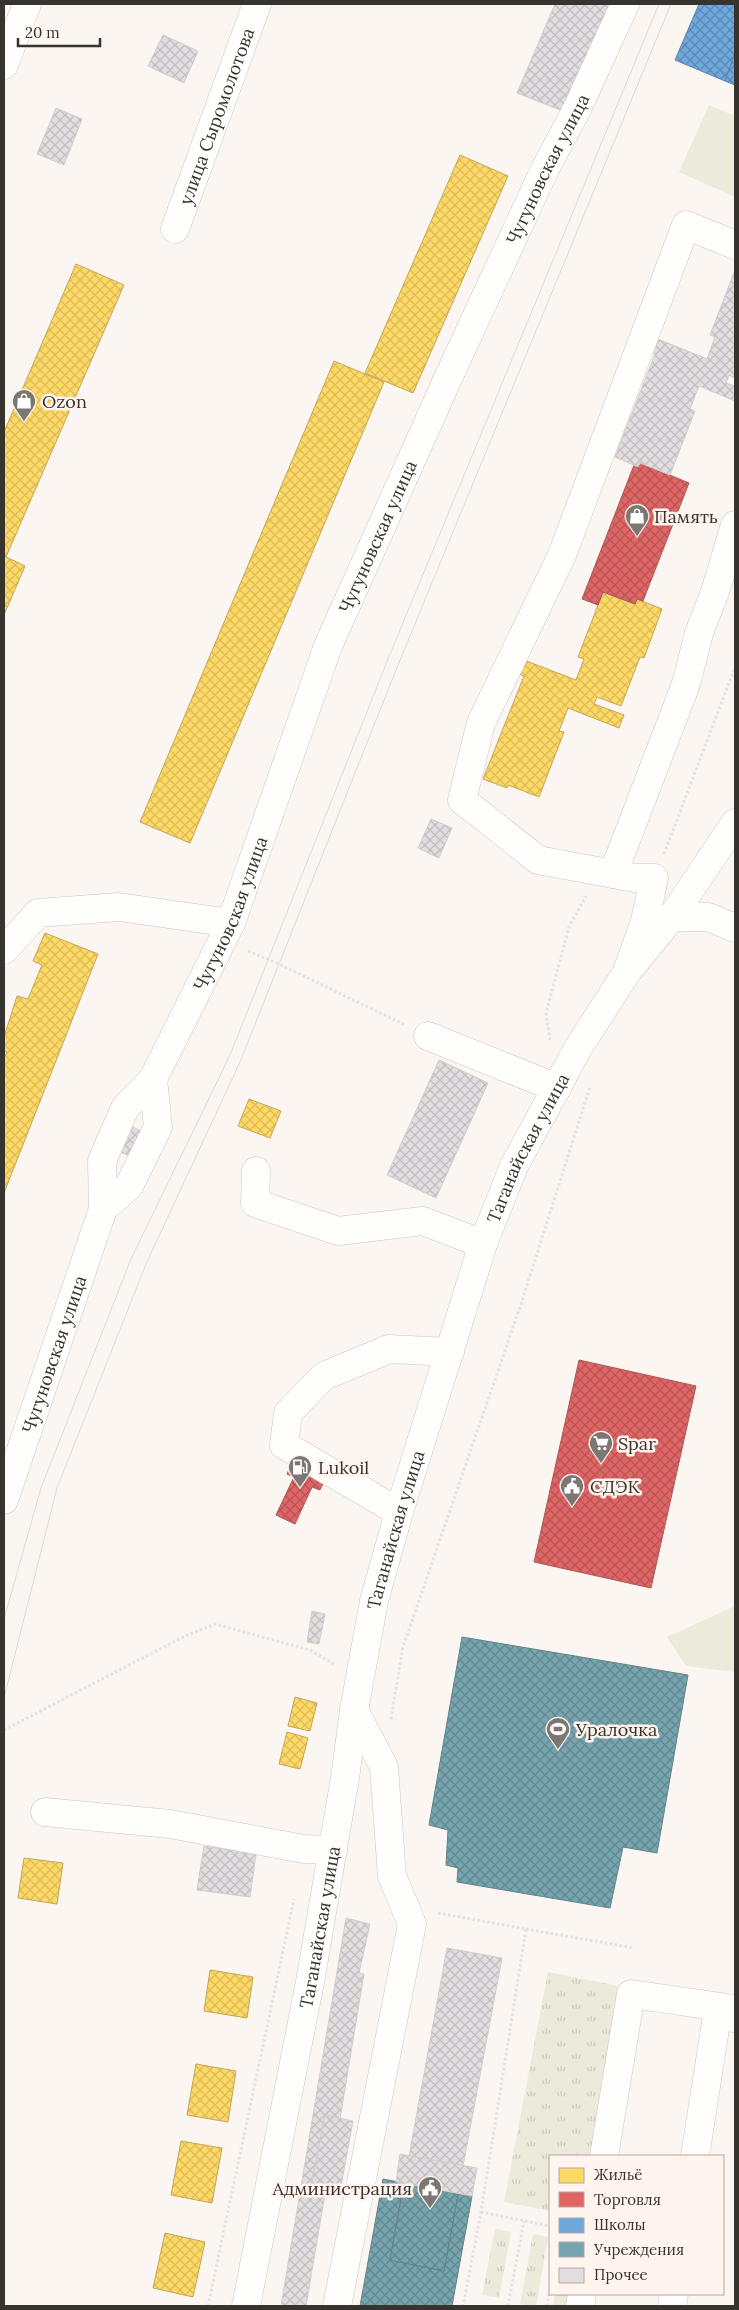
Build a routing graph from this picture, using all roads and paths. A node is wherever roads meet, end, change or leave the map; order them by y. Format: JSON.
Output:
{"nodes":[{"id":1,"x":27,"y":4,"type":"edge"},
{"id":2,"x":257,"y":4,"type":"edge"},
{"id":3,"x":625,"y":4,"type":"edge"},
{"id":4,"x":4,"y":65,"type":"edge"},
{"id":5,"x":174,"y":229,"type":"dead end"},
{"id":6,"x":735,"y":244,"type":"edge"},
{"id":7,"x":735,"y":526,"type":"edge"},
{"id":8,"x":735,"y":667,"type":"edge"},
{"id":9,"x":735,"y":823,"type":"edge"},
{"id":10,"x":606,"y":873,"type":"junction"},
{"id":11,"x":654,"y":878,"type":"junction"},
{"id":12,"x":672,"y":917,"type":"junction"},
{"id":13,"x":735,"y":928,"type":"edge"},
{"id":14,"x":227,"y":931,"type":"junction"},
{"id":15,"x":4,"y":950,"type":"edge"},
{"id":16,"x":627,"y":972,"type":"junction"},
{"id":17,"x":428,"y":1036,"type":"joint"},
{"id":18,"x":550,"y":1041,"type":"dead end"},
{"id":19,"x":153,"y":1080,"type":"junction"},
{"id":20,"x":592,"y":1082,"type":"dead end"},
{"id":21,"x":556,"y":1088,"type":"junction"},
{"id":22,"x":586,"y":1101,"type":"junction"},
{"id":23,"x":256,"y":1171,"type":"dead end"},
{"id":24,"x":103,"y":1209,"type":"junction"},
{"id":25,"x":483,"y":1244,"type":"junction"},
{"id":26,"x":450,"y":1352,"type":"junction"},
{"id":27,"x":4,"y":1500,"type":"edge"},
{"id":28,"x":399,"y":1512,"type":"junction"},
{"id":29,"x":362,"y":1664,"type":"junction"},
{"id":30,"x":354,"y":1710,"type":"junction"},
{"id":31,"x":391,"y":1721,"type":"dead end"},
{"id":32,"x":4,"y":1730,"type":"edge"},
{"id":33,"x":45,"y":1812,"type":"dead end"},
{"id":34,"x":333,"y":1850,"type":"junction"},
{"id":35,"x":294,"y":1897,"type":"dead end"},
{"id":36,"x":412,"y":1924,"type":"junction"},
{"id":37,"x":526,"y":1929,"type":"junction"},
{"id":38,"x":634,"y":1948,"type":"dead end"},
{"id":39,"x":735,"y":2009,"type":"edge"},
{"id":40,"x":735,"y":2018,"type":"edge"},
{"id":41,"x":604,"y":2155,"type":"edge"},
{"id":42,"x":695,"y":2155,"type":"edge"},
{"id":43,"x":481,"y":2212,"type":"junction"},
{"id":44,"x":524,"y":2222,"type":"junction"},
{"id":45,"x":549,"y":2226,"type":"edge"},
{"id":46,"x":549,"y":2293,"type":"edge"},
{"id":47,"x":208,"y":2306,"type":"edge"},
{"id":48,"x":246,"y":2306,"type":"edge"},
{"id":49,"x":337,"y":2306,"type":"edge"},
{"id":50,"x":463,"y":2306,"type":"edge"},
{"id":51,"x":508,"y":2306,"type":"edge"},
{"id":52,"x":547,"y":2306,"type":"edge"}],
"edges":[{"from":1,"to":4,"type":"street"},
{"from":2,"to":5,"type":"street","name":"улица Сыромолотова"},
{"from":3,"to":14,"type":"street","name":"Чугуновская улица"},
{"from":6,"to":10,"type":"street"},
{"from":7,"to":10,"type":"street"},
{"from":8,"to":11,"type":"path"},
{"from":9,"to":12,"type":"street","name":"Таганайская улица"},
{"from":10,"to":11,"type":"street"},
{"from":10,"to":18,"type":"path"},
{"from":11,"to":16,"type":"street"},
{"from":12,"to":13,"type":"street"},
{"from":12,"to":16,"type":"street","name":"Таганайская улица"},
{"from":14,"to":15,"type":"street"},
{"from":14,"to":17,"type":"path"},
{"from":14,"to":19,"type":"street","name":"Чугуновская улица"},
{"from":16,"to":21,"type":"street","name":"Таганайская улица"},
{"from":17,"to":21,"type":"street"},
{"from":19,"to":24,"type":"street","name":"Чугуновская улица"},
{"from":19,"to":24,"type":"street","name":"Чугуновская улица"},
{"from":20,"to":22,"type":"path"},
{"from":21,"to":22,"type":"path"},
{"from":21,"to":25,"type":"street","name":"Таганайская улица"},
{"from":22,"to":31,"type":"path"},
{"from":23,"to":25,"type":"street"},
{"from":24,"to":27,"type":"street","name":"Чугуновская улица"},
{"from":25,"to":26,"type":"street","name":"Таганайская улица"},
{"from":26,"to":28,"type":"street","name":"Таганайская улица"},
{"from":26,"to":28,"type":"street"},
{"from":28,"to":29,"type":"street","name":"Таганайская улица"},
{"from":29,"to":30,"type":"street","name":"Таганайская улица"},
{"from":29,"to":32,"type":"path"},
{"from":30,"to":34,"type":"street","name":"Таганайская улица"},
{"from":30,"to":36,"type":"street"},
{"from":33,"to":34,"type":"street"},
{"from":34,"to":48,"type":"street","name":"Таганайская улица"},
{"from":35,"to":47,"type":"path"},
{"from":36,"to":37,"type":"path"},
{"from":36,"to":49,"type":"street"},
{"from":37,"to":38,"type":"path"},
{"from":37,"to":43,"type":"path"},
{"from":39,"to":41,"type":"street"},
{"from":40,"to":42,"type":"street"},
{"from":43,"to":44,"type":"path"},
{"from":43,"to":50,"type":"path"},
{"from":44,"to":45,"type":"path"},
{"from":44,"to":51,"type":"path"},
{"from":46,"to":52,"type":"path"}]}
